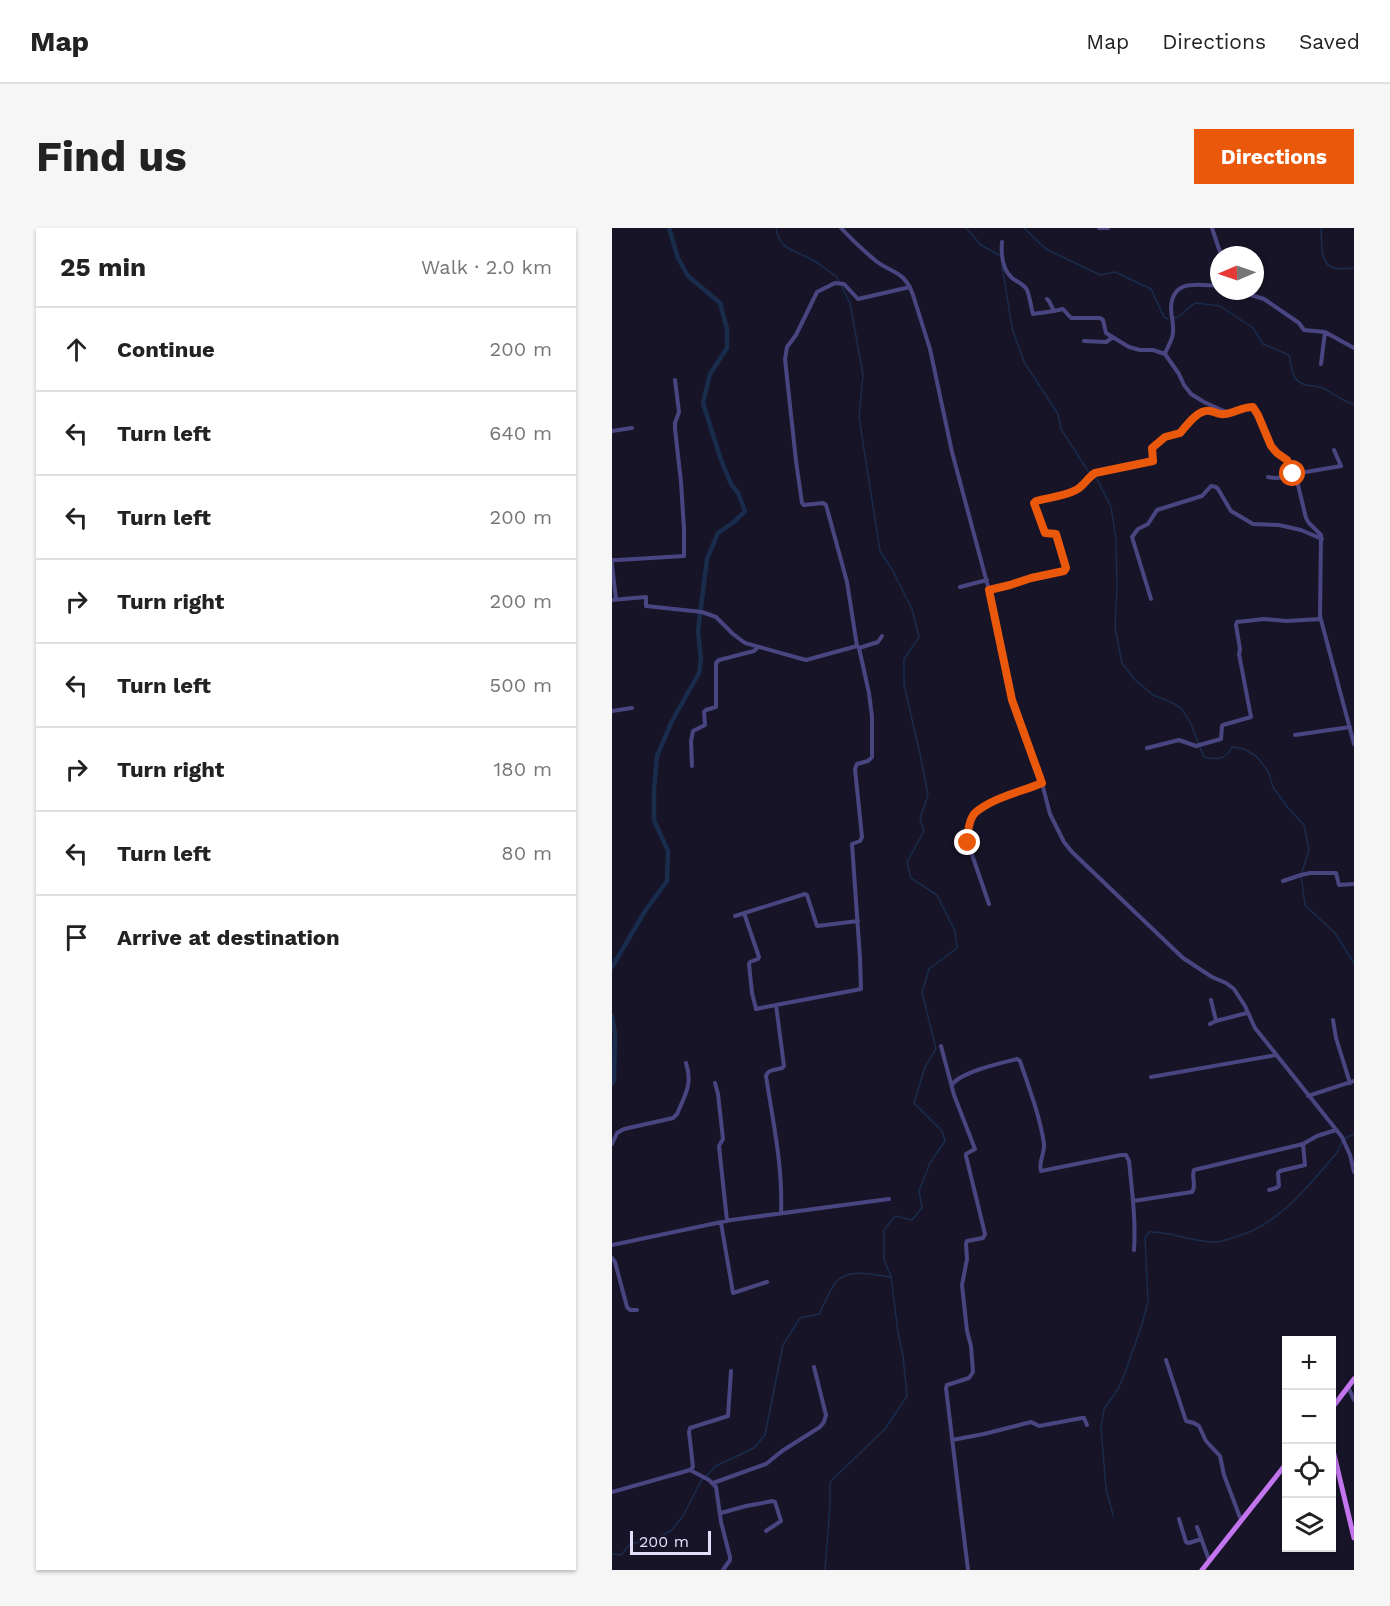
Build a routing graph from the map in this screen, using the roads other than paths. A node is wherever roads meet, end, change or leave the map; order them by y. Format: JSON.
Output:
{"nodes":[{"id":1,"x":841,"y":228,"type":"edge"},
{"id":2,"x":1099,"y":228,"type":"edge"},
{"id":3,"x":1108,"y":228,"type":"edge"},
{"id":4,"x":1212,"y":228,"type":"edge"},
{"id":5,"x":1002,"y":242,"type":"dead end"},
{"id":6,"x":1218,"y":246,"type":"edge"},
{"id":7,"x":1210,"y":285,"type":"edge"},
{"id":8,"x":910,"y":287,"type":"junction"},
{"id":9,"x":1047,"y":299,"type":"dead end"},
{"id":10,"x":1264,"y":299,"type":"edge"},
{"id":11,"x":1054,"y":311,"type":"junction"},
{"id":12,"x":1325,"y":332,"type":"junction"},
{"id":13,"x":1113,"y":337,"type":"junction"},
{"id":14,"x":1084,"y":341,"type":"dead end"},
{"id":15,"x":1354,"y":348,"type":"edge"},
{"id":16,"x":1165,"y":354,"type":"junction"},
{"id":17,"x":1321,"y":364,"type":"dead end"},
{"id":18,"x":675,"y":381,"type":"dead end"},
{"id":19,"x":1237,"y":410,"type":"junction"},
{"id":20,"x":632,"y":428,"type":"dead end"},
{"id":21,"x":612,"y":431,"type":"edge"},
{"id":22,"x":1334,"y":450,"type":"dead end"},
{"id":23,"x":1294,"y":476,"type":"junction"},
{"id":24,"x":1268,"y":477,"type":"dead end"},
{"id":25,"x":1322,"y":539,"type":"junction"},
{"id":26,"x":612,"y":564,"type":"edge"},
{"id":27,"x":987,"y":580,"type":"junction"},
{"id":28,"x":960,"y":587,"type":"dead end"},
{"id":29,"x":989,"y":590,"type":"junction"},
{"id":30,"x":1151,"y":599,"type":"dead end"},
{"id":31,"x":614,"y":600,"type":"edge"},
{"id":32,"x":1321,"y":620,"type":"junction"},
{"id":33,"x":882,"y":636,"type":"dead end"},
{"id":34,"x":759,"y":647,"type":"junction"},
{"id":35,"x":858,"y":647,"type":"junction"},
{"id":36,"x":632,"y":708,"type":"dead end"},
{"id":37,"x":612,"y":711,"type":"edge"},
{"id":38,"x":1350,"y":728,"type":"junction"},
{"id":39,"x":1295,"y":735,"type":"dead end"},
{"id":40,"x":1354,"y":744,"type":"edge"},
{"id":41,"x":1147,"y":748,"type":"dead end"},
{"id":42,"x":692,"y":766,"type":"dead end"},
{"id":43,"x":1042,"y":783,"type":"junction"},
{"id":44,"x":1283,"y":881,"type":"dead end"},
{"id":45,"x":1354,"y":884,"type":"edge"},
{"id":46,"x":989,"y":904,"type":"dead end"},
{"id":47,"x":744,"y":913,"type":"junction"},
{"id":48,"x":735,"y":916,"type":"dead end"},
{"id":49,"x":858,"y":921,"type":"junction"},
{"id":50,"x":1211,"y":1000,"type":"dead end"},
{"id":51,"x":776,"y":1005,"type":"junction"},
{"id":52,"x":1247,"y":1013,"type":"junction"},
{"id":53,"x":1333,"y":1020,"type":"dead end"},
{"id":54,"x":1216,"y":1021,"type":"junction"},
{"id":55,"x":1210,"y":1024,"type":"dead end"},
{"id":56,"x":941,"y":1046,"type":"dead end"},
{"id":57,"x":1276,"y":1055,"type":"junction"},
{"id":58,"x":686,"y":1063,"type":"dead end"},
{"id":59,"x":1151,"y":1077,"type":"dead end"},
{"id":60,"x":1352,"y":1082,"type":"edge"},
{"id":61,"x":715,"y":1083,"type":"dead end"},
{"id":62,"x":951,"y":1086,"type":"junction"},
{"id":63,"x":1308,"y":1096,"type":"junction"},
{"id":64,"x":1336,"y":1130,"type":"junction"},
{"id":65,"x":612,"y":1144,"type":"edge"},
{"id":66,"x":1303,"y":1144,"type":"junction"},
{"id":67,"x":1354,"y":1172,"type":"edge"},
{"id":68,"x":1269,"y":1190,"type":"dead end"},
{"id":69,"x":889,"y":1199,"type":"dead end"},
{"id":70,"x":1133,"y":1201,"type":"junction"},
{"id":71,"x":781,"y":1213,"type":"junction"},
{"id":72,"x":727,"y":1221,"type":"junction"},
{"id":73,"x":721,"y":1223,"type":"junction"},
{"id":74,"x":612,"y":1245,"type":"edge"},
{"id":75,"x":1134,"y":1250,"type":"dead end"},
{"id":76,"x":612,"y":1258,"type":"edge"},
{"id":77,"x":767,"y":1282,"type":"dead end"},
{"id":78,"x":637,"y":1310,"type":"dead end"},
{"id":79,"x":1167,"y":1360,"type":"dead end"},
{"id":80,"x":814,"y":1367,"type":"dead end"},
{"id":81,"x":731,"y":1371,"type":"dead end"},
{"id":82,"x":1354,"y":1379,"type":"edge"},
{"id":83,"x":1348,"y":1386,"type":"junction"},
{"id":84,"x":1354,"y":1400,"type":"edge"},
{"id":85,"x":1336,"y":1402,"type":"edge"},
{"id":86,"x":1087,"y":1425,"type":"dead end"},
{"id":87,"x":952,"y":1440,"type":"junction"},
{"id":88,"x":1336,"y":1462,"type":"edge"},
{"id":89,"x":690,"y":1470,"type":"junction"},
{"id":90,"x":1282,"y":1470,"type":"edge"},
{"id":91,"x":711,"y":1481,"type":"junction"},
{"id":92,"x":612,"y":1492,"type":"edge"},
{"id":93,"x":721,"y":1514,"type":"junction"},
{"id":94,"x":1179,"y":1519,"type":"dead end"},
{"id":95,"x":1242,"y":1521,"type":"junction"},
{"id":96,"x":1197,"y":1527,"type":"dead end"},
{"id":97,"x":1353,"y":1530,"type":"edge"},
{"id":98,"x":766,"y":1531,"type":"dead end"},
{"id":99,"x":1354,"y":1538,"type":"edge"},
{"id":100,"x":1201,"y":1539,"type":"junction"},
{"id":101,"x":1209,"y":1561,"type":"junction"},
{"id":102,"x":723,"y":1570,"type":"edge"},
{"id":103,"x":968,"y":1570,"type":"edge"},
{"id":104,"x":1202,"y":1570,"type":"edge"}],
"edges":[{"from":1,"to":8,"type":"street"},
{"from":2,"to":3,"type":"street"},
{"from":4,"to":6,"type":"street"},
{"from":5,"to":11,"type":"street"},
{"from":7,"to":16,"type":"street"},
{"from":8,"to":27,"type":"street"},
{"from":8,"to":35,"type":"street"},
{"from":9,"to":11,"type":"street"},
{"from":10,"to":12,"type":"street"},
{"from":11,"to":13,"type":"street"},
{"from":12,"to":15,"type":"street"},
{"from":12,"to":17,"type":"street"},
{"from":13,"to":14,"type":"street"},
{"from":13,"to":16,"type":"street"},
{"from":16,"to":19,"type":"street"},
{"from":18,"to":26,"type":"street"},
{"from":19,"to":23,"type":"street"},
{"from":19,"to":29,"type":"street"},
{"from":20,"to":21,"type":"street"},
{"from":22,"to":23,"type":"street"},
{"from":23,"to":24,"type":"street"},
{"from":23,"to":25,"type":"street"},
{"from":25,"to":30,"type":"street"},
{"from":25,"to":32,"type":"street"},
{"from":26,"to":31,"type":"street"},
{"from":27,"to":28,"type":"street"},
{"from":27,"to":29,"type":"street"},
{"from":29,"to":43,"type":"street"},
{"from":31,"to":34,"type":"street"},
{"from":32,"to":38,"type":"street"},
{"from":32,"to":41,"type":"street"},
{"from":33,"to":35,"type":"street"},
{"from":34,"to":35,"type":"street"},
{"from":34,"to":42,"type":"street"},
{"from":35,"to":49,"type":"street"},
{"from":36,"to":37,"type":"street"},
{"from":38,"to":39,"type":"street"},
{"from":38,"to":40,"type":"street"},
{"from":43,"to":46,"type":"street"},
{"from":43,"to":52,"type":"street"},
{"from":44,"to":45,"type":"street"},
{"from":47,"to":48,"type":"street"},
{"from":47,"to":49,"type":"street"},
{"from":47,"to":51,"type":"street"},
{"from":49,"to":51,"type":"street"},
{"from":50,"to":54,"type":"street"},
{"from":51,"to":71,"type":"street"},
{"from":52,"to":54,"type":"street"},
{"from":52,"to":57,"type":"street"},
{"from":53,"to":60,"type":"street"},
{"from":54,"to":55,"type":"street"},
{"from":56,"to":62,"type":"street"},
{"from":57,"to":59,"type":"street"},
{"from":57,"to":63,"type":"street"},
{"from":58,"to":65,"type":"street"},
{"from":60,"to":63,"type":"street"},
{"from":61,"to":72,"type":"street"},
{"from":62,"to":70,"type":"street"},
{"from":62,"to":87,"type":"street"},
{"from":63,"to":64,"type":"street"},
{"from":64,"to":66,"type":"street"},
{"from":64,"to":67,"type":"street"},
{"from":66,"to":68,"type":"street"},
{"from":66,"to":70,"type":"street"},
{"from":69,"to":71,"type":"street"},
{"from":70,"to":75,"type":"street"},
{"from":71,"to":72,"type":"street"},
{"from":72,"to":73,"type":"street"},
{"from":73,"to":74,"type":"street"},
{"from":73,"to":77,"type":"street"},
{"from":76,"to":78,"type":"street"},
{"from":79,"to":95,"type":"street"},
{"from":80,"to":91,"type":"street"},
{"from":81,"to":89,"type":"street"},
{"from":82,"to":83,"type":"main road"},
{"from":83,"to":84,"type":"street"},
{"from":83,"to":85,"type":"main road"},
{"from":86,"to":87,"type":"street"},
{"from":87,"to":103,"type":"street"},
{"from":88,"to":97,"type":"main road"},
{"from":89,"to":91,"type":"street"},
{"from":89,"to":92,"type":"street"},
{"from":90,"to":95,"type":"main road"},
{"from":91,"to":93,"type":"street"},
{"from":93,"to":98,"type":"street"},
{"from":93,"to":102,"type":"street"},
{"from":94,"to":100,"type":"street"},
{"from":95,"to":101,"type":"main road"},
{"from":96,"to":100,"type":"street"},
{"from":97,"to":99,"type":"main road"},
{"from":100,"to":101,"type":"street"},
{"from":101,"to":104,"type":"main road"}]}
